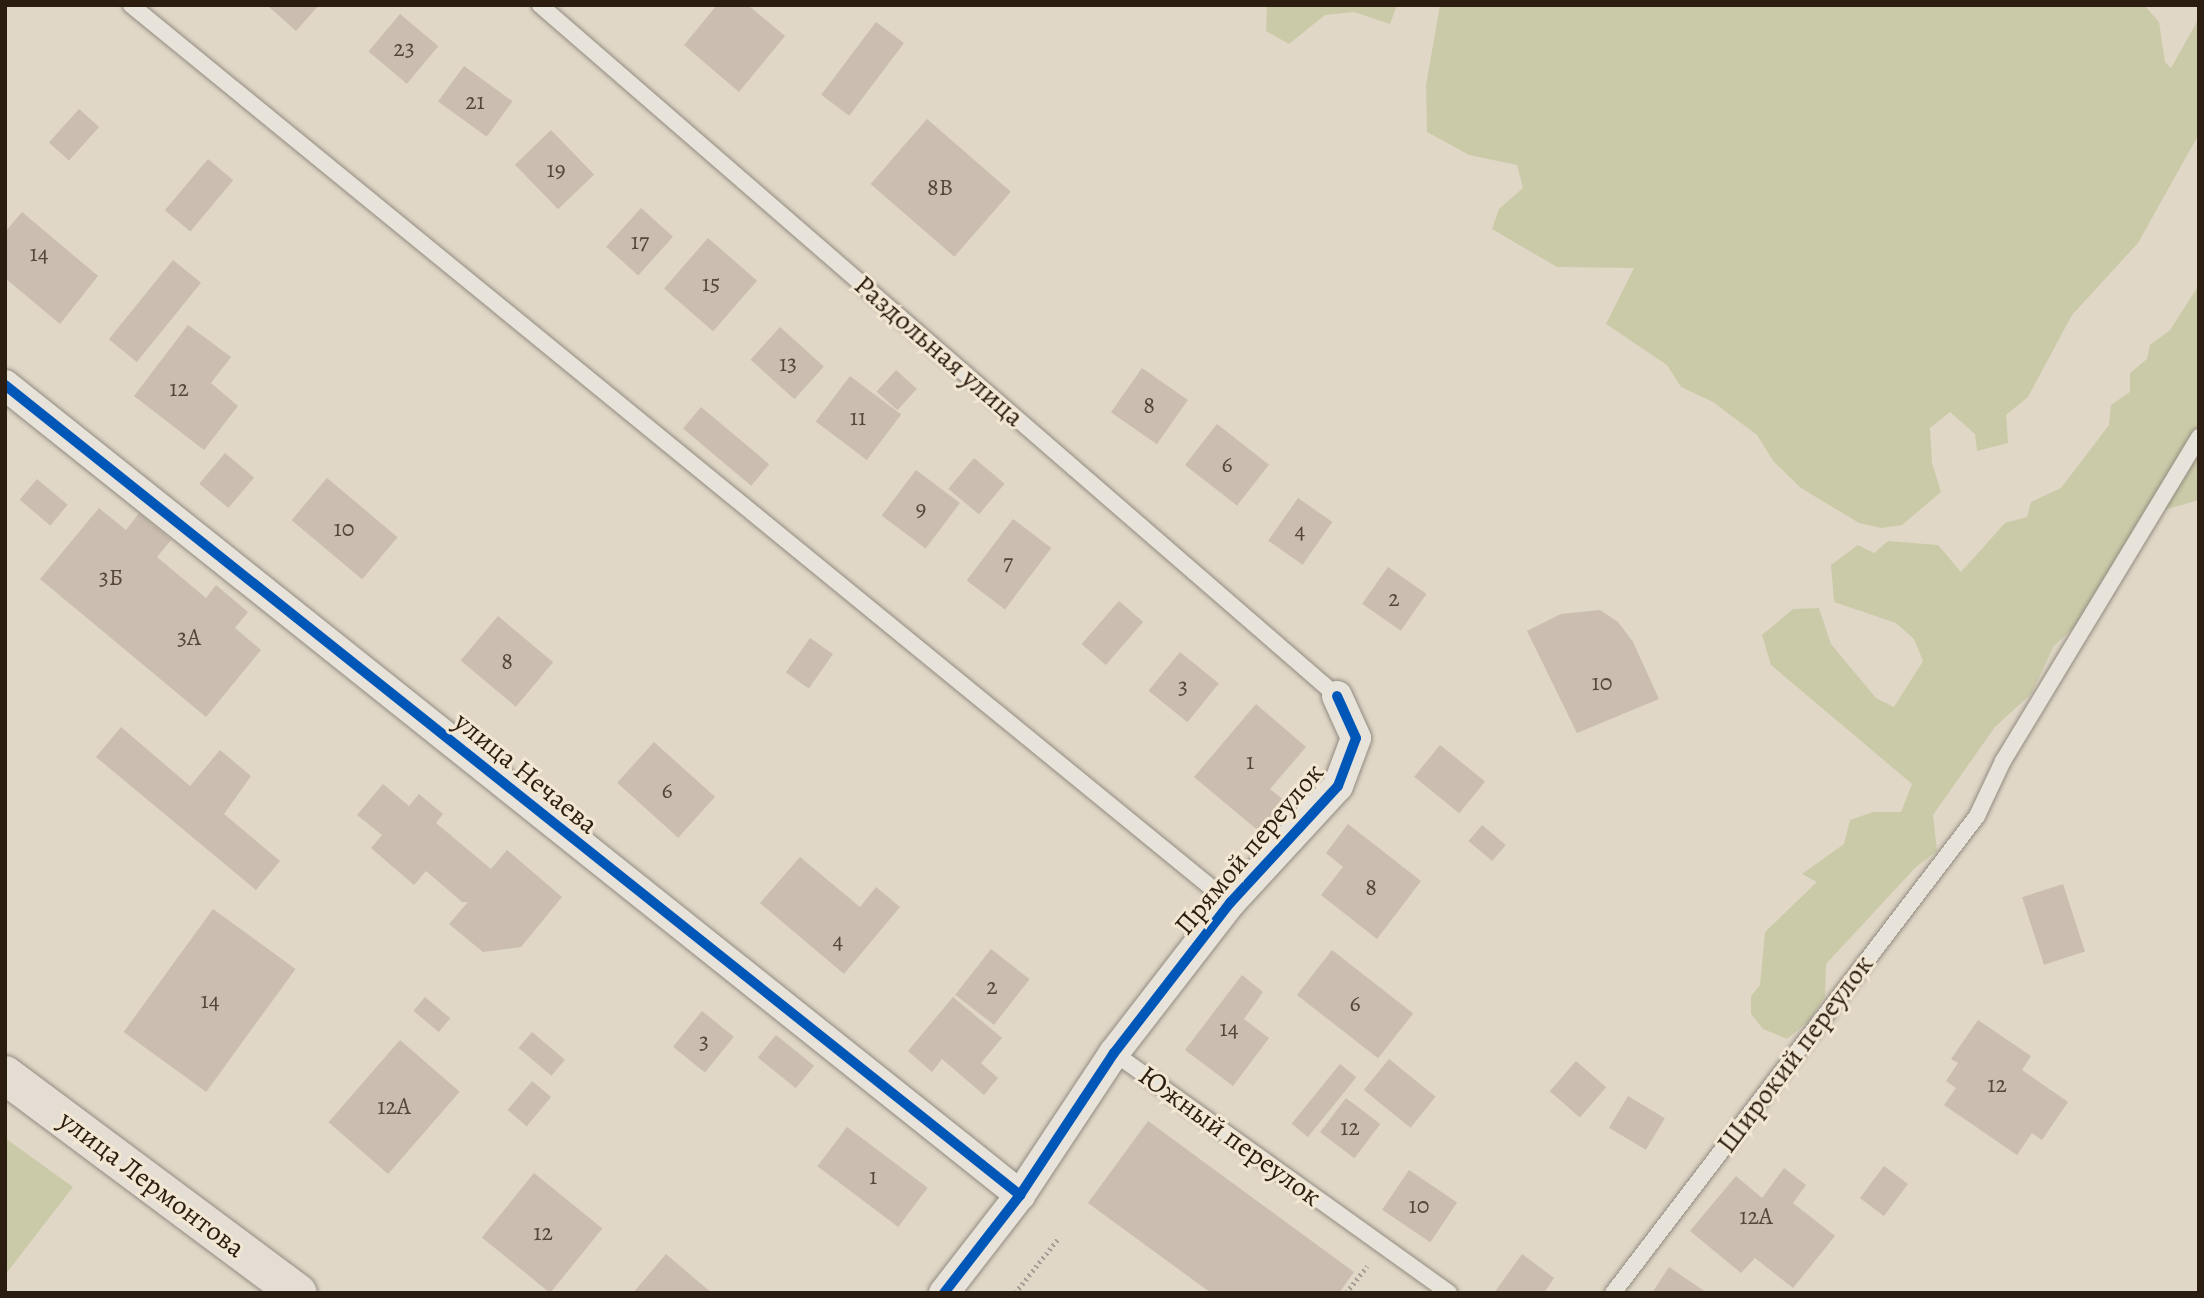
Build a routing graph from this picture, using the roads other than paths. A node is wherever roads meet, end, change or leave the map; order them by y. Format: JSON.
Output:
{"nodes":[{"id":1,"x":131,"y":5,"type":"edge"},
{"id":2,"x":540,"y":5,"type":"edge"},
{"id":3,"x":5,"y":385,"type":"edge"},
{"id":4,"x":2199,"y":437,"type":"edge"},
{"id":5,"x":1337,"y":696,"type":"joint"},
{"id":6,"x":1230,"y":903,"type":"junction"},
{"id":7,"x":1114,"y":1052,"type":"junction"},
{"id":8,"x":5,"y":1075,"type":"edge"},
{"id":9,"x":1020,"y":1195,"type":"junction"},
{"id":10,"x":299,"y":1293,"type":"edge"},
{"id":11,"x":944,"y":1293,"type":"edge"},
{"id":12,"x":1449,"y":1293,"type":"edge"},
{"id":13,"x":1613,"y":1293,"type":"edge"}],
"edges":[{"from":1,"to":6,"type":"lane"},
{"from":2,"to":5,"type":"lane","name":"Раздольная улица"},
{"from":3,"to":9,"type":"street","name":"улица Нечаева"},
{"from":4,"to":13,"type":"lane","name":"Широкий переулок"},
{"from":5,"to":6,"type":"street","name":"Прямой переулок"},
{"from":6,"to":7,"type":"street","name":"Прямой переулок"},
{"from":7,"to":9,"type":"street","name":"Южный переулок"},
{"from":7,"to":12,"type":"lane","name":"Южный переулок"},
{"from":8,"to":10,"type":"main road","name":"улица Лермонтова"},
{"from":9,"to":11,"type":"street","name":"Южный переулок"}]}
